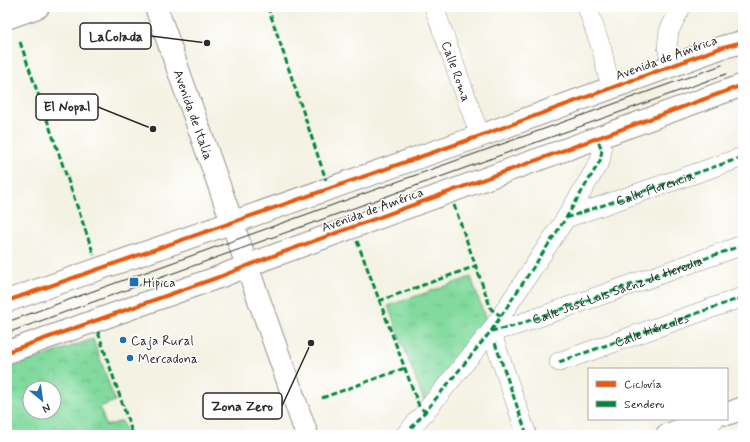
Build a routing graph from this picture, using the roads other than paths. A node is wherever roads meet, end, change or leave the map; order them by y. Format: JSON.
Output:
{"nodes":[{"id":1,"x":38,"y":7,"type":"edge"},
{"id":2,"x":156,"y":7,"type":"edge"},
{"id":3,"x":434,"y":7,"type":"edge"},
{"id":4,"x":587,"y":7,"type":"edge"},
{"id":5,"x":681,"y":7,"type":"edge"},
{"id":6,"x":7,"y":18,"type":"edge"},
{"id":7,"x":743,"y":42,"type":"edge"},
{"id":8,"x":672,"y":66,"type":"junction"},
{"id":9,"x":743,"y":85,"type":"edge"},
{"id":10,"x":613,"y":87,"type":"junction"},
{"id":11,"x":480,"y":136,"type":"junction"},
{"id":12,"x":597,"y":138,"type":"junction"},
{"id":13,"x":743,"y":157,"type":"edge"},
{"id":14,"x":566,"y":218,"type":"junction"},
{"id":15,"x":232,"y":222,"type":"junction"},
{"id":16,"x":743,"y":245,"type":"edge"},
{"id":17,"x":247,"y":266,"type":"junction"},
{"id":18,"x":743,"y":298,"type":"edge"},
{"id":19,"x":7,"y":301,"type":"edge"},
{"id":20,"x":493,"y":337,"type":"junction"},
{"id":21,"x":7,"y":352,"type":"edge"},
{"id":22,"x":559,"y":362,"type":"dead end"},
{"id":23,"x":743,"y":408,"type":"edge"},
{"id":24,"x":728,"y":414,"type":"edge"},
{"id":25,"x":710,"y":420,"type":"edge"},
{"id":26,"x":307,"y":435,"type":"edge"},
{"id":27,"x":405,"y":435,"type":"edge"},
{"id":28,"x":528,"y":435,"type":"edge"},
{"id":29,"x":667,"y":435,"type":"edge"}],
"edges":[{"from":1,"to":6,"type":"main road"},
{"from":2,"to":15,"type":"main road","name":"Avenida de Italia"},
{"from":3,"to":11,"type":"street","name":"Calle Roma"},
{"from":4,"to":10,"type":"street"},
{"from":5,"to":8,"type":"street"},
{"from":7,"to":8,"type":"main road","name":"Avenida de América"},
{"from":8,"to":10,"type":"main road","name":"Avenida de América"},
{"from":9,"to":12,"type":"main road","name":"Avenida de América"},
{"from":10,"to":11,"type":"main road","name":"Avenida de América"},
{"from":11,"to":15,"type":"main road","name":"Avenida de América"},
{"from":12,"to":14,"type":"street"},
{"from":12,"to":17,"type":"main road","name":"Avenida de América"},
{"from":13,"to":14,"type":"street","name":"Calle Florencia"},
{"from":14,"to":20,"type":"street"},
{"from":15,"to":17,"type":"main road","name":"Avenida de Italia"},
{"from":15,"to":19,"type":"main road","name":"Avenida de América"},
{"from":16,"to":20,"type":"street","name":"Calle José Luis Sáenz de Heredia"},
{"from":17,"to":21,"type":"main road","name":"Avenida de América"},
{"from":17,"to":26,"type":"main road","name":"Avenida de Italia"},
{"from":18,"to":22,"type":"street","name":"Calle Hércules"},
{"from":20,"to":27,"type":"street"},
{"from":20,"to":28,"type":"street"},
{"from":23,"to":24,"type":"main road"},
{"from":25,"to":29,"type":"main road"}]}
